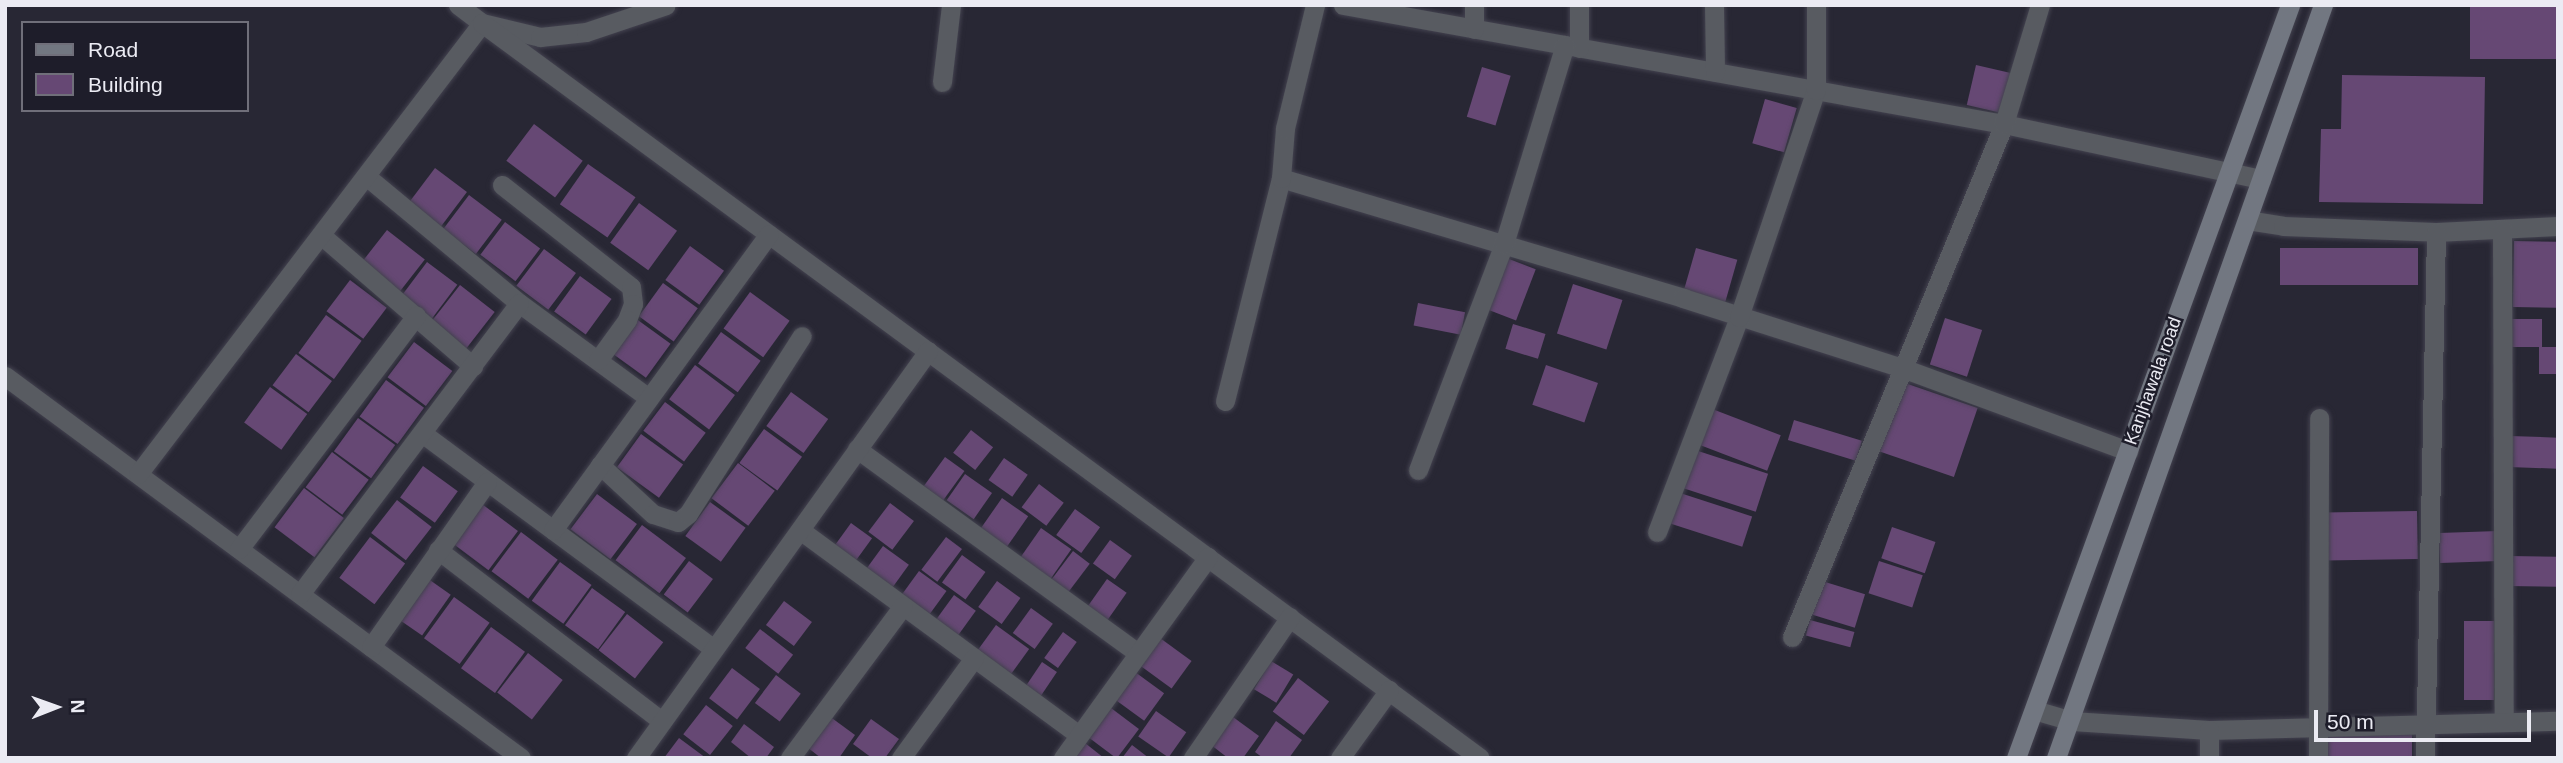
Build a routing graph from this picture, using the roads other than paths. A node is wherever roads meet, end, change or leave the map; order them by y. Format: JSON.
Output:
{"nodes":[{"id":1,"x":458,"y":5,"type":"edge"},
{"id":2,"x":666,"y":5,"type":"edge"},
{"id":3,"x":951,"y":5,"type":"edge"},
{"id":4,"x":1315,"y":5,"type":"edge"},
{"id":5,"x":1343,"y":5,"type":"edge"},
{"id":6,"x":1474,"y":5,"type":"edge"},
{"id":7,"x":1579,"y":5,"type":"edge"},
{"id":8,"x":1714,"y":5,"type":"edge"},
{"id":9,"x":1816,"y":5,"type":"edge"},
{"id":10,"x":2040,"y":5,"type":"edge"},
{"id":11,"x":2290,"y":5,"type":"edge"},
{"id":12,"x":2323,"y":5,"type":"edge"},
{"id":13,"x":482,"y":23,"type":"junction"},
{"id":14,"x":1474,"y":29,"type":"junction"},
{"id":15,"x":1572,"y":46,"type":"junction"},
{"id":16,"x":1715,"y":72,"type":"junction"},
{"id":17,"x":942,"y":82,"type":"dead end"},
{"id":18,"x":1816,"y":90,"type":"junction"},
{"id":19,"x":2004,"y":124,"type":"junction"},
{"id":20,"x":2232,"y":172,"type":"junction"},
{"id":21,"x":366,"y":176,"type":"junction"},
{"id":22,"x":1281,"y":178,"type":"junction"},
{"id":23,"x":2261,"y":179,"type":"junction"},
{"id":24,"x":502,"y":185,"type":"dead end"},
{"id":25,"x":2247,"y":220,"type":"junction"},
{"id":26,"x":2558,"y":226,"type":"edge"},
{"id":27,"x":2502,"y":229,"type":"junction"},
{"id":28,"x":2436,"y":232,"type":"junction"},
{"id":29,"x":769,"y":234,"type":"junction"},
{"id":30,"x":321,"y":235,"type":"junction"},
{"id":31,"x":1504,"y":244,"type":"junction"},
{"id":32,"x":519,"y":303,"type":"junction"},
{"id":33,"x":416,"y":316,"type":"junction"},
{"id":34,"x":1739,"y":317,"type":"junction"},
{"id":35,"x":802,"y":336,"type":"dead end"},
{"id":36,"x":928,"y":351,"type":"junction"},
{"id":37,"x":598,"y":360,"type":"junction"},
{"id":38,"x":472,"y":366,"type":"junction"},
{"id":39,"x":1905,"y":369,"type":"junction"},
{"id":40,"x":5,"y":376,"type":"edge"},
{"id":41,"x":649,"y":398,"type":"junction"},
{"id":42,"x":1225,"y":401,"type":"dead end"},
{"id":43,"x":2319,"y":418,"type":"dead end"},
{"id":44,"x":422,"y":433,"type":"junction"},
{"id":45,"x":857,"y":449,"type":"junction"},
{"id":46,"x":2128,"y":451,"type":"junction"},
{"id":47,"x":600,"y":465,"type":"junction"},
{"id":48,"x":1418,"y":470,"type":"dead end"},
{"id":49,"x":138,"y":474,"type":"junction"},
{"id":50,"x":487,"y":482,"type":"junction"},
{"id":51,"x":553,"y":530,"type":"junction"},
{"id":52,"x":800,"y":530,"type":"junction"},
{"id":53,"x":1657,"y":532,"type":"dead end"},
{"id":54,"x":239,"y":549,"type":"junction"},
{"id":55,"x":438,"y":550,"type":"junction"},
{"id":56,"x":1208,"y":556,"type":"junction"},
{"id":57,"x":300,"y":594,"type":"junction"},
{"id":58,"x":904,"y":606,"type":"junction"},
{"id":59,"x":1290,"y":617,"type":"junction"},
{"id":60,"x":1792,"y":637,"type":"dead end"},
{"id":61,"x":371,"y":647,"type":"junction"},
{"id":62,"x":715,"y":649,"type":"junction"},
{"id":63,"x":1138,"y":653,"type":"junction"},
{"id":64,"x":974,"y":658,"type":"junction"},
{"id":65,"x":1389,"y":690,"type":"junction"},
{"id":66,"x":2034,"y":710,"type":"junction"},
{"id":67,"x":662,"y":721,"type":"junction"},
{"id":68,"x":2072,"y":721,"type":"junction"},
{"id":69,"x":2558,"y":721,"type":"edge"},
{"id":70,"x":2504,"y":722,"type":"junction"},
{"id":71,"x":2425,"y":723,"type":"junction"},
{"id":72,"x":2318,"y":724,"type":"junction"},
{"id":73,"x":2209,"y":730,"type":"junction"},
{"id":74,"x":1079,"y":735,"type":"junction"},
{"id":75,"x":521,"y":758,"type":"edge"},
{"id":76,"x":636,"y":758,"type":"edge"},
{"id":77,"x":790,"y":758,"type":"edge"},
{"id":78,"x":901,"y":758,"type":"edge"},
{"id":79,"x":1063,"y":758,"type":"edge"},
{"id":80,"x":1193,"y":758,"type":"edge"},
{"id":81,"x":1340,"y":758,"type":"edge"},
{"id":82,"x":1480,"y":758,"type":"edge"},
{"id":83,"x":2016,"y":758,"type":"edge"},
{"id":84,"x":2056,"y":758,"type":"edge"},
{"id":85,"x":2208,"y":758,"type":"edge"},
{"id":86,"x":2318,"y":758,"type":"edge"},
{"id":87,"x":2425,"y":758,"type":"edge"}],
"edges":[{"from":1,"to":13,"type":"street"},
{"from":2,"to":13,"type":"street"},
{"from":3,"to":17,"type":"street"},
{"from":4,"to":22,"type":"street"},
{"from":5,"to":14,"type":"street"},
{"from":6,"to":14,"type":"street"},
{"from":7,"to":15,"type":"street"},
{"from":8,"to":16,"type":"street"},
{"from":9,"to":18,"type":"street"},
{"from":10,"to":19,"type":"street"},
{"from":11,"to":20,"type":"main road","name":"Kanjhawala road"},
{"from":12,"to":23,"type":"main road","name":"Kanjhawala road"},
{"from":13,"to":21,"type":"street"},
{"from":13,"to":29,"type":"street"},
{"from":14,"to":15,"type":"street"},
{"from":15,"to":16,"type":"street"},
{"from":15,"to":31,"type":"street"},
{"from":16,"to":18,"type":"street"},
{"from":18,"to":19,"type":"street"},
{"from":18,"to":34,"type":"street"},
{"from":19,"to":20,"type":"street"},
{"from":19,"to":39,"type":"street"},
{"from":20,"to":23,"type":"street"},
{"from":20,"to":46,"type":"main road","name":"Kanjhawala road"},
{"from":21,"to":30,"type":"street"},
{"from":21,"to":32,"type":"street"},
{"from":22,"to":31,"type":"street"},
{"from":22,"to":42,"type":"street"},
{"from":23,"to":25,"type":"main road","name":"Kanjhawala road"},
{"from":24,"to":37,"type":"street"},
{"from":25,"to":28,"type":"street"},
{"from":25,"to":68,"type":"main road","name":"Kanjhawala road"},
{"from":26,"to":27,"type":"street"},
{"from":27,"to":28,"type":"street"},
{"from":27,"to":70,"type":"street"},
{"from":28,"to":71,"type":"street"},
{"from":29,"to":36,"type":"street"},
{"from":29,"to":41,"type":"street"},
{"from":30,"to":33,"type":"street"},
{"from":30,"to":49,"type":"street"},
{"from":31,"to":34,"type":"street"},
{"from":31,"to":48,"type":"street"},
{"from":32,"to":37,"type":"street"},
{"from":32,"to":38,"type":"street"},
{"from":33,"to":38,"type":"street"},
{"from":33,"to":54,"type":"street"},
{"from":34,"to":39,"type":"street"},
{"from":34,"to":53,"type":"street"},
{"from":35,"to":47,"type":"street"},
{"from":36,"to":45,"type":"street"},
{"from":36,"to":56,"type":"street"},
{"from":37,"to":41,"type":"street"},
{"from":38,"to":44,"type":"street"},
{"from":39,"to":46,"type":"street"},
{"from":39,"to":60,"type":"street"},
{"from":40,"to":49,"type":"street"},
{"from":41,"to":47,"type":"street"},
{"from":43,"to":72,"type":"street"},
{"from":44,"to":50,"type":"street"},
{"from":44,"to":57,"type":"street"},
{"from":45,"to":52,"type":"street"},
{"from":45,"to":63,"type":"street"},
{"from":46,"to":66,"type":"main road","name":"Kanjhawala road"},
{"from":47,"to":51,"type":"street"},
{"from":49,"to":54,"type":"street"},
{"from":50,"to":51,"type":"street"},
{"from":50,"to":55,"type":"street"},
{"from":51,"to":62,"type":"street"},
{"from":52,"to":58,"type":"street"},
{"from":52,"to":62,"type":"street"},
{"from":54,"to":57,"type":"street"},
{"from":55,"to":61,"type":"street"},
{"from":55,"to":67,"type":"street"},
{"from":56,"to":59,"type":"street"},
{"from":56,"to":63,"type":"street"},
{"from":57,"to":61,"type":"street"},
{"from":58,"to":64,"type":"street"},
{"from":58,"to":77,"type":"street"},
{"from":59,"to":65,"type":"street"},
{"from":59,"to":80,"type":"street"},
{"from":61,"to":75,"type":"street"},
{"from":62,"to":67,"type":"street"},
{"from":63,"to":74,"type":"street"},
{"from":64,"to":74,"type":"street"},
{"from":64,"to":78,"type":"street"},
{"from":65,"to":81,"type":"street"},
{"from":65,"to":82,"type":"street"},
{"from":66,"to":68,"type":"street"},
{"from":66,"to":83,"type":"main road","name":"Kanjhawala road"},
{"from":67,"to":76,"type":"street"},
{"from":68,"to":73,"type":"street"},
{"from":68,"to":84,"type":"main road","name":"Kanjhawala road"},
{"from":69,"to":70,"type":"street"},
{"from":70,"to":71,"type":"street"},
{"from":71,"to":72,"type":"street"},
{"from":71,"to":87,"type":"street"},
{"from":72,"to":73,"type":"street"},
{"from":72,"to":86,"type":"street"},
{"from":73,"to":85,"type":"street"},
{"from":74,"to":79,"type":"street"}]}
